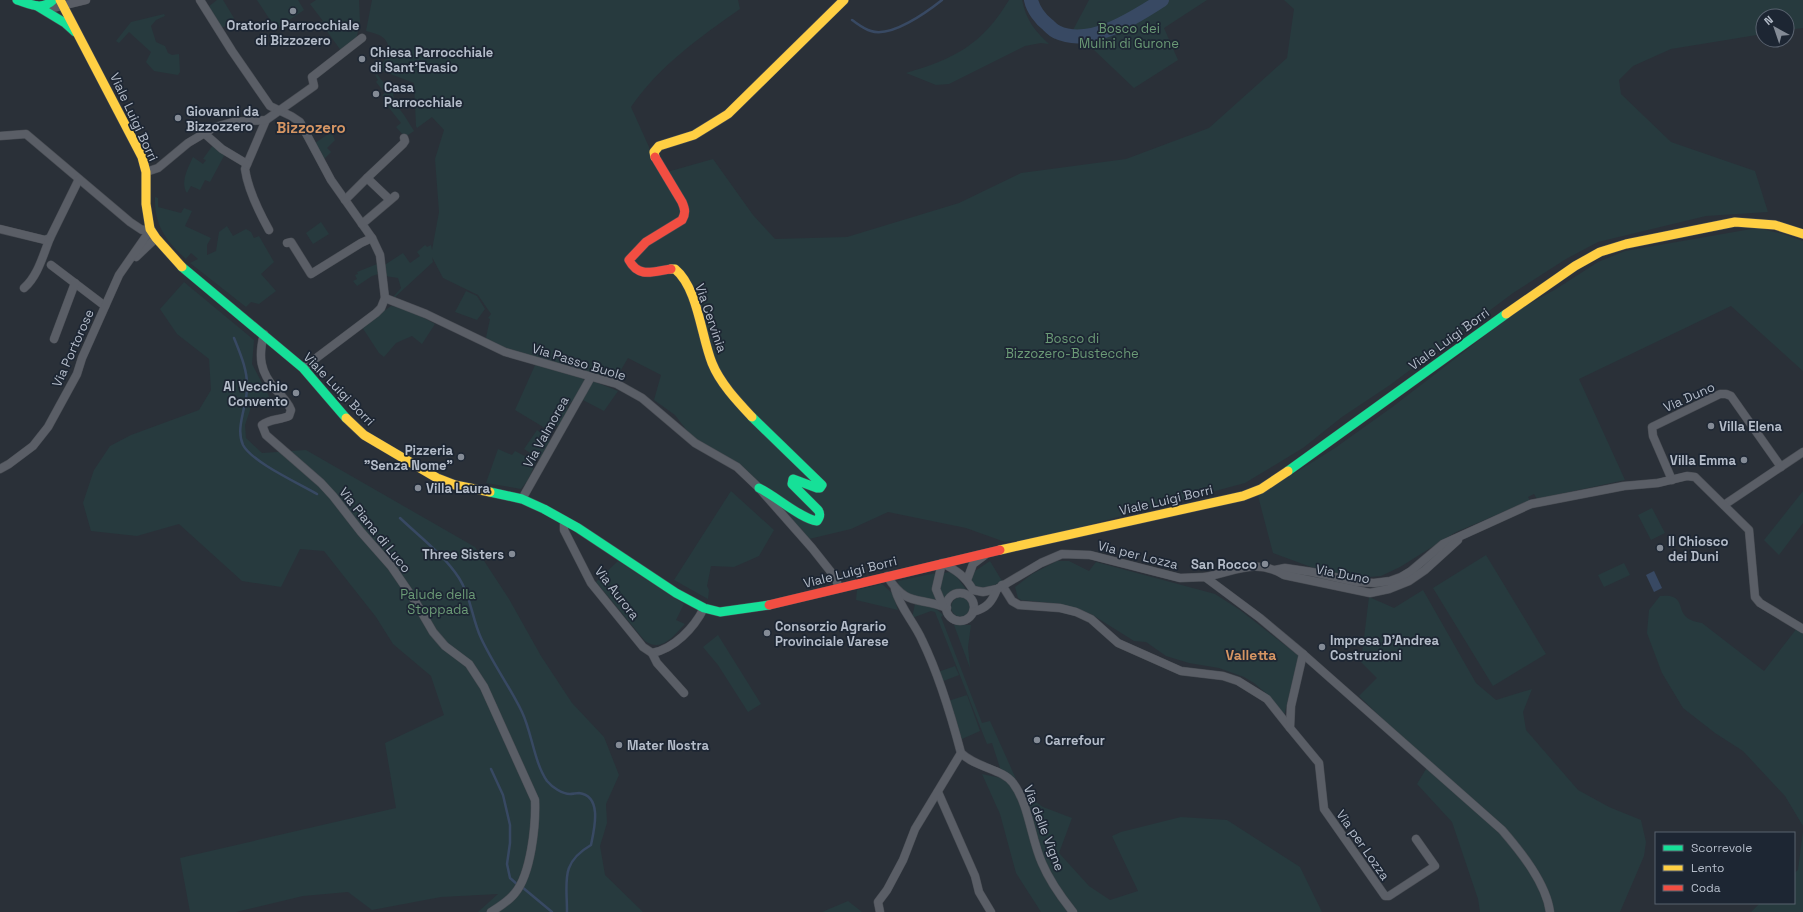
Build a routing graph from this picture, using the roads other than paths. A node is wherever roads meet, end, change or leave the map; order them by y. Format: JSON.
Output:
{"nodes":[{"id":1,"x":17,"y":0,"type":"edge"},
{"id":2,"x":53,"y":0,"type":"edge"},
{"id":3,"x":86,"y":0,"type":"edge"},
{"id":4,"x":200,"y":0,"type":"edge"},
{"id":5,"x":844,"y":0,"type":"edge"},
{"id":6,"x":62,"y":3,"type":"edge"},
{"id":7,"x":37,"y":4,"type":"edge"},
{"id":8,"x":82,"y":38,"type":"junction"},
{"id":9,"x":362,"y":38,"type":"dead end"},
{"id":10,"x":280,"y":111,"type":"junction"},
{"id":11,"x":266,"y":120,"type":"junction"},
{"id":12,"x":205,"y":134,"type":"junction"},
{"id":13,"x":0,"y":136,"type":"edge"},
{"id":14,"x":404,"y":138,"type":"dead end"},
{"id":15,"x":247,"y":164,"type":"junction"},
{"id":16,"x":146,"y":172,"type":"junction"},
{"id":17,"x":367,"y":178,"type":"junction"},
{"id":18,"x":79,"y":179,"type":"junction"},
{"id":19,"x":345,"y":200,"type":"junction"},
{"id":20,"x":362,"y":224,"type":"junction"},
{"id":21,"x":0,"y":229,"type":"edge"},
{"id":22,"x":150,"y":229,"type":"junction"},
{"id":23,"x":269,"y":230,"type":"dead end"},
{"id":24,"x":1803,"y":234,"type":"edge"},
{"id":25,"x":50,"y":238,"type":"junction"},
{"id":26,"x":156,"y":238,"type":"junction"},
{"id":27,"x":372,"y":238,"type":"junction"},
{"id":28,"x":287,"y":243,"type":"dead end"},
{"id":29,"x":52,"y":265,"type":"dead end"},
{"id":30,"x":126,"y":266,"type":"junction"},
{"id":31,"x":75,"y":283,"type":"junction"},
{"id":32,"x":24,"y":288,"type":"dead end"},
{"id":33,"x":385,"y":298,"type":"junction"},
{"id":34,"x":105,"y":306,"type":"junction"},
{"id":35,"x":264,"y":334,"type":"junction"},
{"id":36,"x":54,"y":339,"type":"dead end"},
{"id":37,"x":303,"y":368,"type":"junction"},
{"id":38,"x":591,"y":377,"type":"junction"},
{"id":39,"x":1803,"y":452,"type":"edge"},
{"id":40,"x":1781,"y":467,"type":"junction"},
{"id":41,"x":0,"y":469,"type":"edge"},
{"id":42,"x":1672,"y":480,"type":"junction"},
{"id":43,"x":759,"y":488,"type":"junction"},
{"id":44,"x":522,"y":499,"type":"junction"},
{"id":45,"x":1724,"y":505,"type":"junction"},
{"id":46,"x":564,"y":520,"type":"junction"},
{"id":47,"x":988,"y":553,"type":"junction"},
{"id":48,"x":942,"y":563,"type":"junction"},
{"id":49,"x":887,"y":576,"type":"junction"},
{"id":50,"x":1205,"y":577,"type":"junction"},
{"id":51,"x":967,"y":580,"type":"junction"},
{"id":52,"x":1000,"y":587,"type":"junction"},
{"id":53,"x":839,"y":588,"type":"junction"},
{"id":54,"x":895,"y":589,"type":"junction"},
{"id":55,"x":970,"y":593,"type":"junction"},
{"id":56,"x":911,"y":600,"type":"junction"},
{"id":57,"x":945,"y":607,"type":"junction"},
{"id":58,"x":704,"y":608,"type":"junction"},
{"id":59,"x":907,"y":612,"type":"junction"},
{"id":60,"x":973,"y":612,"type":"junction"},
{"id":61,"x":1801,"y":628,"type":"edge"},
{"id":62,"x":652,"y":653,"type":"junction"},
{"id":63,"x":1303,"y":654,"type":"junction"},
{"id":64,"x":684,"y":693,"type":"dead end"},
{"id":65,"x":1290,"y":728,"type":"junction"},
{"id":66,"x":961,"y":753,"type":"junction"},
{"id":67,"x":938,"y":792,"type":"junction"},
{"id":68,"x":1416,"y":839,"type":"dead end"},
{"id":69,"x":491,"y":912,"type":"edge"},
{"id":70,"x":880,"y":912,"type":"edge"},
{"id":71,"x":991,"y":912,"type":"edge"},
{"id":72,"x":1073,"y":912,"type":"edge"},
{"id":73,"x":1550,"y":912,"type":"edge"}],
"edges":[{"from":1,"to":7,"type":"main road","name":"Viale Luigi Borri"},
{"from":2,"to":7,"type":"main road"},
{"from":3,"to":6,"type":"street"},
{"from":4,"to":10,"type":"street"},
{"from":5,"to":43,"type":"main road","name":"Via Cervinia"},
{"from":6,"to":7,"type":"street"},
{"from":6,"to":8,"type":"main road","name":"Viale Luigi Borri"},
{"from":7,"to":8,"type":"main road","name":"Viale Luigi Borri"},
{"from":8,"to":16,"type":"main road","name":"Viale Luigi Borri"},
{"from":9,"to":10,"type":"street"},
{"from":10,"to":11,"type":"street"},
{"from":10,"to":19,"type":"street"},
{"from":11,"to":12,"type":"street"},
{"from":11,"to":15,"type":"street"},
{"from":12,"to":15,"type":"street"},
{"from":12,"to":16,"type":"street"},
{"from":13,"to":18,"type":"street"},
{"from":14,"to":17,"type":"street"},
{"from":15,"to":23,"type":"street"},
{"from":16,"to":22,"type":"main road","name":"Viale Luigi Borri"},
{"from":17,"to":19,"type":"street"},
{"from":17,"to":20,"type":"street"},
{"from":18,"to":22,"type":"street"},
{"from":18,"to":25,"type":"street"},
{"from":19,"to":20,"type":"street"},
{"from":20,"to":27,"type":"street"},
{"from":21,"to":25,"type":"street"},
{"from":22,"to":26,"type":"main road","name":"Viale Luigi Borri"},
{"from":22,"to":30,"type":"street","name":"Via Portorose"},
{"from":24,"to":47,"type":"main road","name":"Viale Luigi Borri"},
{"from":25,"to":32,"type":"street"},
{"from":26,"to":30,"type":"street","name":"Via Portorose"},
{"from":26,"to":35,"type":"main road","name":"Viale Luigi Borri"},
{"from":27,"to":28,"type":"street"},
{"from":27,"to":33,"type":"street"},
{"from":29,"to":31,"type":"street","name":"Via Portorose"},
{"from":30,"to":34,"type":"street","name":"Via Portorose"},
{"from":31,"to":34,"type":"street","name":"Via Portorose"},
{"from":31,"to":36,"type":"street","name":"Via Portorose"},
{"from":33,"to":37,"type":"street"},
{"from":33,"to":38,"type":"street","name":"Via Passo Buole"},
{"from":34,"to":41,"type":"street","name":"Via Portorose"},
{"from":35,"to":37,"type":"main road","name":"Viale Luigi Borri"},
{"from":35,"to":69,"type":"street","name":"Via Piana di Luco"},
{"from":37,"to":44,"type":"main road","name":"Viale Luigi Borri"},
{"from":38,"to":43,"type":"street","name":"Via Passo Buole"},
{"from":38,"to":44,"type":"street","name":"Via Valmorea"},
{"from":39,"to":40,"type":"street"},
{"from":40,"to":42,"type":"street","name":"Via Duno"},
{"from":40,"to":45,"type":"street"},
{"from":42,"to":45,"type":"street","name":"Via Duno"},
{"from":42,"to":50,"type":"street","name":"Via Duno"},
{"from":43,"to":53,"type":"street","name":"Via Passo Buole"},
{"from":44,"to":46,"type":"main road","name":"Viale Luigi Borri"},
{"from":45,"to":61,"type":"street","name":"Via Duno"},
{"from":46,"to":58,"type":"main road","name":"Viale Luigi Borri"},
{"from":46,"to":62,"type":"street","name":"Via Aurora"},
{"from":47,"to":48,"type":"main road","name":"Viale Luigi Borri"},
{"from":47,"to":51,"type":"street"},
{"from":48,"to":49,"type":"main road","name":"Viale Luigi Borri"},
{"from":48,"to":51,"type":"street"},
{"from":48,"to":57,"type":"street"},
{"from":49,"to":53,"type":"main road","name":"Viale Luigi Borri"},
{"from":49,"to":54,"type":"street"},
{"from":50,"to":52,"type":"street","name":"Via per Lozza"},
{"from":50,"to":63,"type":"street"},
{"from":51,"to":55,"type":"street"},
{"from":52,"to":55,"type":"street","name":"Via per Lozza"},
{"from":52,"to":60,"type":"street","name":"Via per Lozza"},
{"from":52,"to":65,"type":"street"},
{"from":53,"to":58,"type":"main road","name":"Viale Luigi Borri"},
{"from":54,"to":56,"type":"street"},
{"from":54,"to":59,"type":"street"},
{"from":55,"to":57,"type":"street"},
{"from":55,"to":60,"type":"street"},
{"from":56,"to":57,"type":"street"},
{"from":56,"to":59,"type":"street"},
{"from":57,"to":60,"type":"street"},
{"from":58,"to":62,"type":"street"},
{"from":59,"to":66,"type":"street"},
{"from":62,"to":64,"type":"street","name":"Via Aurora"},
{"from":63,"to":65,"type":"street"},
{"from":63,"to":73,"type":"street"},
{"from":65,"to":68,"type":"street","name":"Via per Lozza"},
{"from":66,"to":67,"type":"street"},
{"from":66,"to":72,"type":"street","name":"Via delle Vigne"},
{"from":67,"to":70,"type":"street"},
{"from":67,"to":71,"type":"street"}]}
